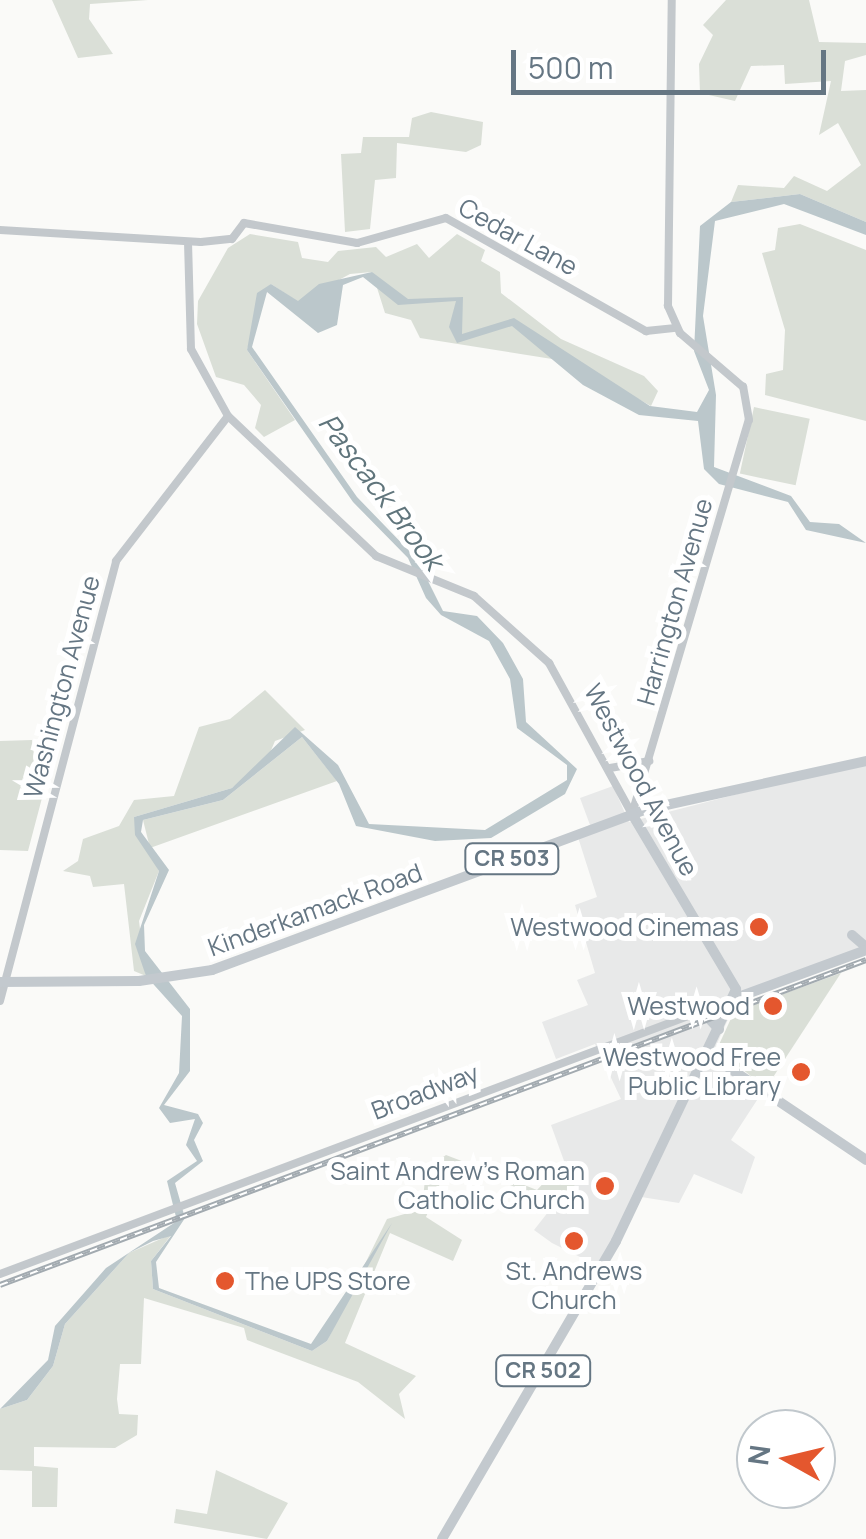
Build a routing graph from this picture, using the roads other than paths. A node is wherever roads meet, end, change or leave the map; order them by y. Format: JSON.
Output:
{"nodes":[{"id":1,"x":672,"y":0,"type":"edge"},
{"id":2,"x":0,"y":230,"type":"edge"},
{"id":3,"x":174,"y":241,"type":"junction"},
{"id":4,"x":188,"y":242,"type":"junction"},
{"id":5,"x":200,"y":242,"type":"junction"},
{"id":6,"x":191,"y":261,"type":"junction"},
{"id":7,"x":676,"y":328,"type":"junction"},
{"id":8,"x":228,"y":416,"type":"junction"},
{"id":9,"x":866,"y":760,"type":"edge"},
{"id":10,"x":649,"y":761,"type":"junction"},
{"id":11,"x":610,"y":768,"type":"junction"},
{"id":12,"x":632,"y":814,"type":"junction"},
{"id":13,"x":852,"y":934,"type":"dead end"},
{"id":14,"x":866,"y":948,"type":"edge"},
{"id":15,"x":3,"y":982,"type":"edge"},
{"id":16,"x":0,"y":1000,"type":"edge"},
{"id":17,"x":733,"y":1000,"type":"junction"},
{"id":18,"x":702,"y":1011,"type":"junction"},
{"id":19,"x":719,"y":1029,"type":"junction"},
{"id":20,"x":707,"y":1053,"type":"junction"},
{"id":21,"x":866,"y":1160,"type":"edge"},
{"id":22,"x":0,"y":1274,"type":"edge"},
{"id":23,"x":442,"y":1539,"type":"edge"}],
"edges":[{"from":1,"to":7,"type":"street"},
{"from":2,"to":3,"type":"street","name":"Cedar Lane"},
{"from":3,"to":4,"type":"street","name":"Cedar Lane"},
{"from":3,"to":6,"type":"street"},
{"from":4,"to":5,"type":"street","name":"Cedar Lane"},
{"from":4,"to":6,"type":"street","name":"Westwood Avenue"},
{"from":5,"to":6,"type":"street"},
{"from":5,"to":7,"type":"street","name":"Cedar Lane"},
{"from":6,"to":8,"type":"street","name":"Westwood Avenue"},
{"from":7,"to":10,"type":"street","name":"Harrington Avenue"},
{"from":8,"to":11,"type":"street","name":"Westwood Avenue"},
{"from":8,"to":15,"type":"street","name":"Washington Avenue"},
{"from":9,"to":12,"type":"main road","name":"Kinderkamack Road","number":"CR 503"},
{"from":10,"to":11,"type":"street"},
{"from":10,"to":12,"type":"street","name":"Harrington Avenue"},
{"from":11,"to":12,"type":"street","name":"Westwood Avenue"},
{"from":12,"to":15,"type":"main road","name":"Kinderkamack Road","number":"CR 503"},
{"from":12,"to":17,"type":"main road","name":"Westwood Avenue"},
{"from":13,"to":14,"type":"main road"},
{"from":14,"to":17,"type":"main road","name":"Broadway"},
{"from":15,"to":16,"type":"street","name":"Washington Avenue"},
{"from":17,"to":18,"type":"street","name":"Broadway"},
{"from":17,"to":19,"type":"main road","number":"CR 502"},
{"from":18,"to":19,"type":"main road"},
{"from":18,"to":22,"type":"street","name":"Broadway"},
{"from":19,"to":20,"type":"main road","number":"CR 502"},
{"from":20,"to":21,"type":"main road"},
{"from":20,"to":23,"type":"main road","number":"CR 502"}]}
